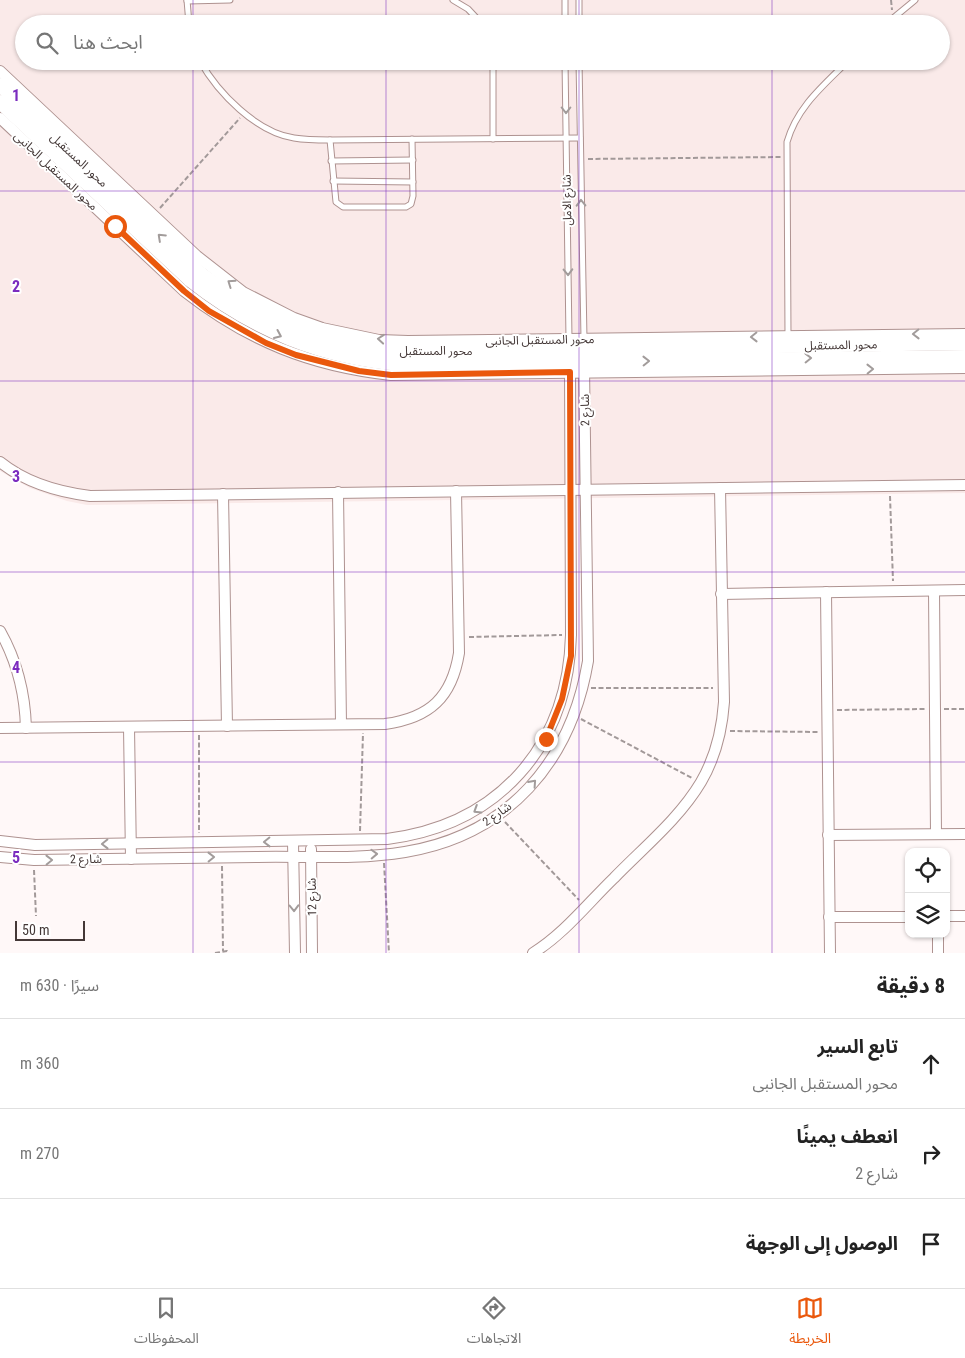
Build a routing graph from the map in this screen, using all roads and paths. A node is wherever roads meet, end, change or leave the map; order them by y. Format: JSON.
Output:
{"nodes":[{"id":1,"x":187,"y":0,"type":"edge"},
{"id":2,"x":230,"y":0,"type":"edge"},
{"id":3,"x":453,"y":0,"type":"edge"},
{"id":4,"x":565,"y":0,"type":"edge"},
{"id":5,"x":579,"y":0,"type":"edge"},
{"id":6,"x":891,"y":0,"type":"edge"},
{"id":7,"x":915,"y":0,"type":"edge"},
{"id":8,"x":188,"y":15,"type":"edge"},
{"id":9,"x":474,"y":15,"type":"edge"},
{"id":10,"x":565,"y":15,"type":"edge"},
{"id":11,"x":579,"y":15,"type":"edge"},
{"id":12,"x":892,"y":15,"type":"edge"},
{"id":13,"x":895,"y":15,"type":"edge"},
{"id":14,"x":206,"y":70,"type":"edge"},
{"id":15,"x":493,"y":70,"type":"edge"},
{"id":16,"x":565,"y":70,"type":"edge"},
{"id":17,"x":579,"y":70,"type":"edge"},
{"id":18,"x":840,"y":70,"type":"edge"},
{"id":19,"x":0,"y":71,"type":"edge"},
{"id":20,"x":0,"y":84,"type":"edge"},
{"id":21,"x":0,"y":102,"type":"edge"},
{"id":22,"x":244,"y":113,"type":"junction"},
{"id":23,"x":0,"y":118,"type":"edge"},
{"id":24,"x":566,"y":138,"type":"junction"},
{"id":25,"x":580,"y":138,"type":"junction"},
{"id":26,"x":412,"y":139,"type":"junction"},
{"id":27,"x":493,"y":139,"type":"junction"},
{"id":28,"x":330,"y":140,"type":"junction"},
{"id":29,"x":786,"y":157,"type":"junction"},
{"id":30,"x":580,"y":159,"type":"junction"},
{"id":31,"x":412,"y":160,"type":"junction"},
{"id":32,"x":331,"y":162,"type":"junction"},
{"id":33,"x":333,"y":181,"type":"junction"},
{"id":34,"x":413,"y":182,"type":"junction"},
{"id":35,"x":153,"y":215,"type":"junction"},
{"id":36,"x":965,"y":334,"type":"edge"},
{"id":37,"x":788,"y":341,"type":"junction"},
{"id":38,"x":965,"y":343,"type":"edge"},
{"id":39,"x":570,"y":356,"type":"junction"},
{"id":40,"x":584,"y":356,"type":"junction"},
{"id":41,"x":965,"y":357,"type":"edge"},
{"id":42,"x":965,"y":368,"type":"edge"},
{"id":43,"x":0,"y":462,"type":"edge"},
{"id":44,"x":965,"y":485,"type":"edge"},
{"id":45,"x":890,"y":486,"type":"junction"},
{"id":46,"x":720,"y":488,"type":"junction"},
{"id":47,"x":570,"y":489,"type":"junction"},
{"id":48,"x":586,"y":489,"type":"junction"},
{"id":49,"x":456,"y":491,"type":"junction"},
{"id":50,"x":338,"y":492,"type":"junction"},
{"id":51,"x":223,"y":494,"type":"junction"},
{"id":52,"x":965,"y":590,"type":"edge"},
{"id":53,"x":893,"y":591,"type":"junction"},
{"id":54,"x":934,"y":591,"type":"junction"},
{"id":55,"x":826,"y":592,"type":"junction"},
{"id":56,"x":721,"y":594,"type":"junction"},
{"id":57,"x":0,"y":631,"type":"edge"},
{"id":58,"x":571,"y":635,"type":"junction"},
{"id":59,"x":458,"y":637,"type":"junction"},
{"id":60,"x":583,"y":688,"type":"junction"},
{"id":61,"x":724,"y":688,"type":"junction"},
{"id":62,"x":935,"y":709,"type":"junction"},
{"id":63,"x":965,"y":709,"type":"edge"},
{"id":64,"x":827,"y":710,"type":"junction"},
{"id":65,"x":575,"y":716,"type":"junction"},
{"id":66,"x":341,"y":724,"type":"junction"},
{"id":67,"x":363,"y":724,"type":"junction"},
{"id":68,"x":198,"y":726,"type":"junction"},
{"id":69,"x":226,"y":726,"type":"junction"},
{"id":70,"x":129,"y":727,"type":"junction"},
{"id":71,"x":0,"y":728,"type":"edge"},
{"id":72,"x":26,"y":728,"type":"junction"},
{"id":73,"x":721,"y":731,"type":"junction"},
{"id":74,"x":827,"y":732,"type":"junction"},
{"id":75,"x":701,"y":783,"type":"junction"},
{"id":76,"x":498,"y":814,"type":"junction"},
{"id":77,"x":936,"y":834,"type":"junction"},
{"id":78,"x":965,"y":834,"type":"edge"},
{"id":79,"x":828,"y":835,"type":"junction"},
{"id":80,"x":0,"y":841,"type":"edge"},
{"id":81,"x":311,"y":841,"type":"junction"},
{"id":82,"x":359,"y":841,"type":"junction"},
{"id":83,"x":294,"y":842,"type":"junction"},
{"id":84,"x":199,"y":843,"type":"junction"},
{"id":85,"x":131,"y":844,"type":"junction"},
{"id":86,"x":383,"y":854,"type":"junction"},
{"id":87,"x":294,"y":856,"type":"junction"},
{"id":88,"x":311,"y":856,"type":"junction"},
{"id":89,"x":0,"y":857,"type":"edge"},
{"id":90,"x":222,"y":857,"type":"junction"},
{"id":91,"x":131,"y":859,"type":"junction"},
{"id":92,"x":34,"y":860,"type":"junction"},
{"id":93,"x":585,"y":907,"type":"junction"},
{"id":94,"x":36,"y":916,"type":"dead end"},
{"id":95,"x":950,"y":916,"type":"edge"},
{"id":96,"x":965,"y":916,"type":"edge"},
{"id":97,"x":829,"y":917,"type":"junction"},
{"id":98,"x":905,"y":917,"type":"edge"},
{"id":99,"x":938,"y":938,"type":"edge"},
{"id":100,"x":223,"y":951,"type":"junction"},
{"id":101,"x":215,"y":953,"type":"edge"},
{"id":102,"x":229,"y":953,"type":"edge"},
{"id":103,"x":295,"y":953,"type":"edge"},
{"id":104,"x":312,"y":953,"type":"edge"},
{"id":105,"x":389,"y":953,"type":"edge"},
{"id":106,"x":533,"y":953,"type":"edge"},
{"id":107,"x":830,"y":953,"type":"edge"},
{"id":108,"x":938,"y":953,"type":"edge"}],
"edges":[{"from":1,"to":2,"type":"lane"},
{"from":1,"to":8,"type":"lane"},
{"from":3,"to":9,"type":"lane"},
{"from":4,"to":10,"type":"lane"},
{"from":5,"to":11,"type":"lane"},
{"from":6,"to":12,"type":"path"},
{"from":7,"to":13,"type":"lane"},
{"from":14,"to":22,"type":"lane"},
{"from":15,"to":27,"type":"lane"},
{"from":16,"to":24,"type":"lane","name":"شارع الامل","one_way":true},
{"from":17,"to":25,"type":"lane","name":"شارع الامل"},
{"from":18,"to":29,"type":"lane"},
{"from":19,"to":35,"type":"street","name":"محور المستقبل الجانبى"},
{"from":39,"to":20,"type":"street","name":"محور المستقبل","one_way":true},
{"from":21,"to":39,"type":"street","name":"محور المستقبل","one_way":true},
{"from":22,"to":28,"type":"lane"},
{"from":22,"to":35,"type":"path"},
{"from":23,"to":39,"type":"street","name":"محور المستقبل الجانبى"},
{"from":24,"to":25,"type":"lane"},
{"from":24,"to":27,"type":"lane"},
{"from":24,"to":39,"type":"lane","name":"شارع الامل","one_way":true},
{"from":25,"to":30,"type":"lane","name":"شارع الامل"},
{"from":26,"to":27,"type":"lane"},
{"from":26,"to":28,"type":"lane"},
{"from":26,"to":31,"type":"lane"},
{"from":28,"to":32,"type":"lane"},
{"from":29,"to":30,"type":"path"},
{"from":29,"to":37,"type":"lane"},
{"from":40,"to":30,"type":"lane","name":"شارع الامل","one_way":true},
{"from":31,"to":32,"type":"lane"},
{"from":31,"to":34,"type":"lane"},
{"from":32,"to":33,"type":"lane"},
{"from":33,"to":34,"type":"lane"},
{"from":33,"to":34,"type":"lane"},
{"from":39,"to":35,"type":"street","name":"محور المستقبل الجانبى","one_way":true},
{"from":36,"to":37,"type":"street","one_way":true},
{"from":37,"to":38,"type":"street","name":"محور المستقبل"},
{"from":37,"to":40,"type":"street","name":"محور المستقبل","one_way":true},
{"from":39,"to":40,"type":"street","name":"محور المستقبل"},
{"from":39,"to":40,"type":"street","name":"محور المستقبل الجانبى"},
{"from":39,"to":47,"type":"street","name":"شارع 2"},
{"from":40,"to":41,"type":"street","name":"محور المستقبل","one_way":true},
{"from":40,"to":42,"type":"street","name":"محور المستقبل الجانبى","one_way":true},
{"from":40,"to":48,"type":"street","name":"شارع 2"},
{"from":43,"to":51,"type":"street"},
{"from":44,"to":45,"type":"street"},
{"from":45,"to":46,"type":"street"},
{"from":45,"to":53,"type":"path"},
{"from":46,"to":48,"type":"street"},
{"from":46,"to":56,"type":"street"},
{"from":47,"to":48,"type":"street"},
{"from":47,"to":49,"type":"street"},
{"from":47,"to":58,"type":"street","name":"شارع 2"},
{"from":48,"to":60,"type":"street","name":"شارع 2"},
{"from":49,"to":50,"type":"street"},
{"from":49,"to":59,"type":"street"},
{"from":50,"to":51,"type":"street"},
{"from":50,"to":66,"type":"street"},
{"from":51,"to":69,"type":"street"},
{"from":52,"to":54,"type":"street"},
{"from":53,"to":54,"type":"street"},
{"from":53,"to":55,"type":"street"},
{"from":54,"to":62,"type":"street"},
{"from":55,"to":56,"type":"street"},
{"from":55,"to":64,"type":"street"},
{"from":56,"to":61,"type":"street"},
{"from":57,"to":72,"type":"street"},
{"from":58,"to":59,"type":"path"},
{"from":58,"to":82,"type":"street","name":"شارع 2","one_way":true},
{"from":59,"to":67,"type":"street"},
{"from":60,"to":61,"type":"path"},
{"from":60,"to":65,"type":"street","name":"شارع 2"},
{"from":61,"to":73,"type":"street"},
{"from":62,"to":63,"type":"path"},
{"from":62,"to":64,"type":"path"},
{"from":62,"to":77,"type":"street"},
{"from":64,"to":74,"type":"street"},
{"from":65,"to":75,"type":"path"},
{"from":76,"to":65,"type":"street","name":"شارع 2","one_way":true},
{"from":66,"to":67,"type":"street"},
{"from":66,"to":69,"type":"street"},
{"from":67,"to":82,"type":"path"},
{"from":68,"to":69,"type":"street"},
{"from":68,"to":70,"type":"street"},
{"from":68,"to":84,"type":"path"},
{"from":70,"to":72,"type":"street"},
{"from":70,"to":85,"type":"street"},
{"from":71,"to":72,"type":"street"},
{"from":73,"to":74,"type":"path"},
{"from":73,"to":75,"type":"street"},
{"from":74,"to":79,"type":"street"},
{"from":75,"to":93,"type":"street"},
{"from":76,"to":86,"type":"street","name":"شارع 2"},
{"from":76,"to":93,"type":"path"},
{"from":77,"to":78,"type":"street"},
{"from":77,"to":79,"type":"street"},
{"from":79,"to":97,"type":"street"},
{"from":85,"to":80,"type":"street","name":"شارع 2","one_way":true},
{"from":81,"to":82,"type":"street","name":"شارع 2"},
{"from":81,"to":83,"type":"street","name":"شارع 2"},
{"from":81,"to":88,"type":"street","name":"شارع 12"},
{"from":83,"to":84,"type":"street","name":"شارع 2","one_way":true},
{"from":83,"to":87,"type":"street","name":"شارع 12"},
{"from":84,"to":85,"type":"street","name":"شارع 2"},
{"from":85,"to":91,"type":"street"},
{"from":88,"to":86,"type":"street","name":"شارع 2","one_way":true},
{"from":86,"to":105,"type":"path"},
{"from":87,"to":88,"type":"street","name":"شارع 2"},
{"from":87,"to":90,"type":"street","name":"شارع 2"},
{"from":87,"to":103,"type":"street","name":"شارع 12","one_way":true},
{"from":88,"to":104,"type":"street","name":"شارع 12"},
{"from":89,"to":92,"type":"street","name":"شارع 2"},
{"from":91,"to":90,"type":"street","name":"شارع 2","one_way":true},
{"from":90,"to":100,"type":"path"},
{"from":92,"to":91,"type":"street","name":"شارع 2","one_way":true},
{"from":92,"to":94,"type":"path"},
{"from":93,"to":106,"type":"street"},
{"from":95,"to":96,"type":"street"},
{"from":97,"to":98,"type":"street"},
{"from":97,"to":107,"type":"street"},
{"from":99,"to":108,"type":"street"},
{"from":100,"to":101,"type":"path"},
{"from":100,"to":102,"type":"path"}]}
